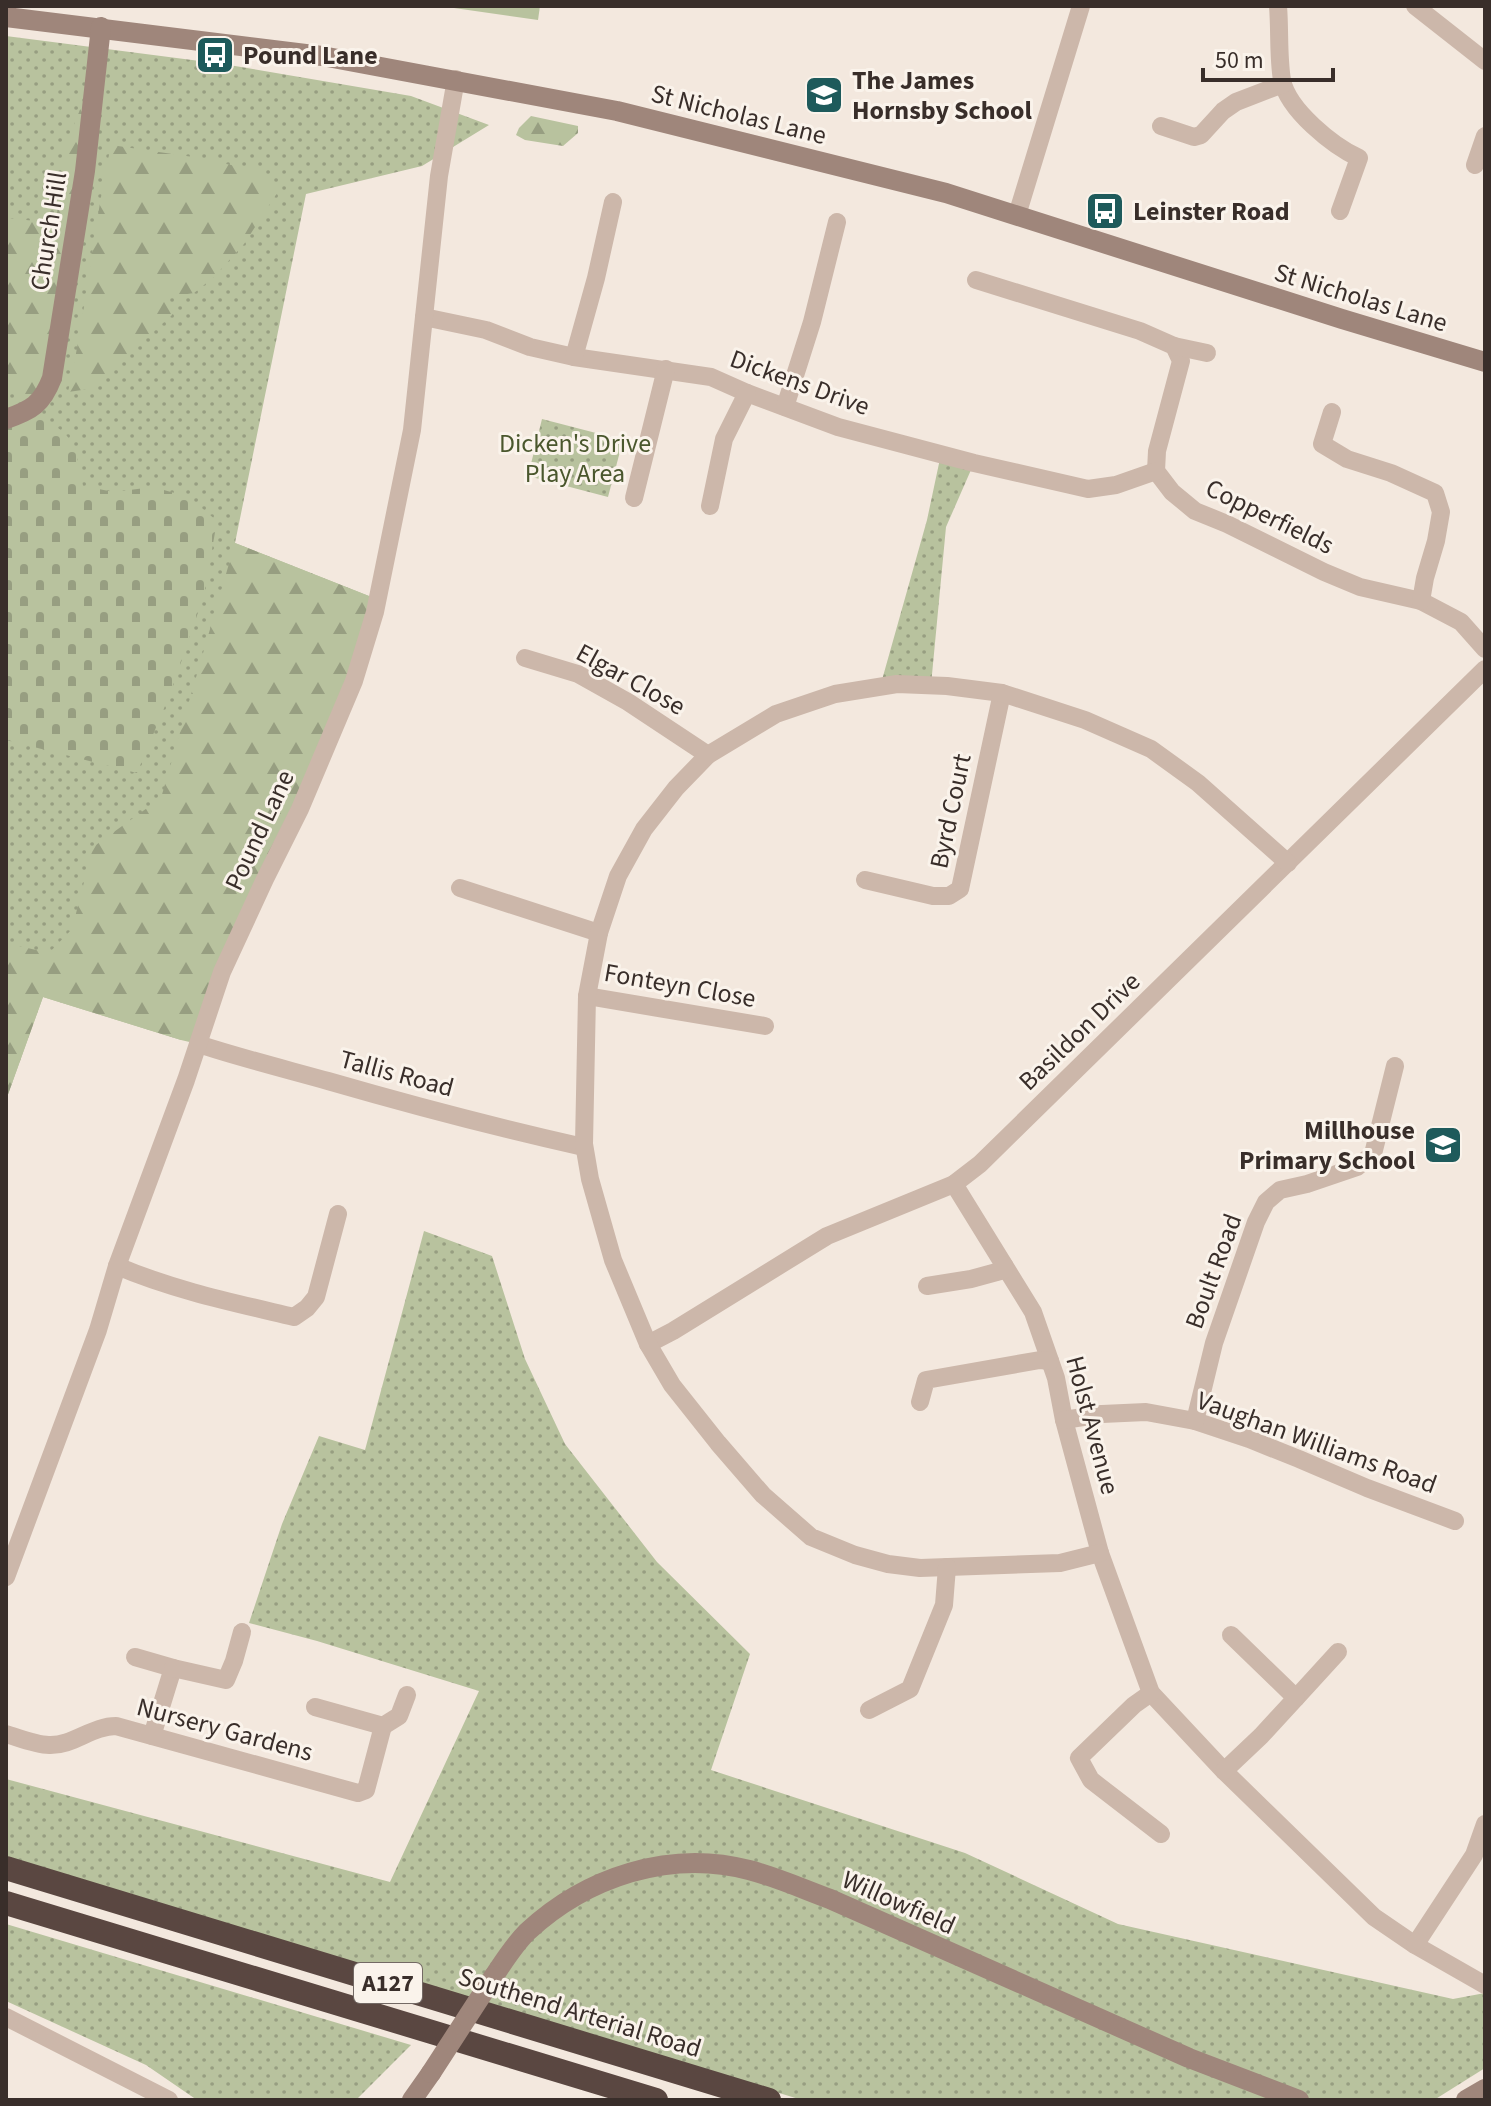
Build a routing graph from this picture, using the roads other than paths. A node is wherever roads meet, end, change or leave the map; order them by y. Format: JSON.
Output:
{"nodes":[{"id":1,"x":1081,"y":6,"type":"edge"},
{"id":2,"x":1278,"y":6,"type":"edge"},
{"id":3,"x":1415,"y":6,"type":"edge"},
{"id":4,"x":6,"y":17,"type":"edge"},
{"id":5,"x":101,"y":27,"type":"junction"},
{"id":6,"x":1485,"y":61,"type":"edge"},
{"id":7,"x":456,"y":79,"type":"junction"},
{"id":8,"x":1283,"y":84,"type":"junction"},
{"id":9,"x":1161,"y":126,"type":"dead end"},
{"id":10,"x":1485,"y":136,"type":"edge"},
{"id":11,"x":1475,"y":165,"type":"dead end"},
{"id":12,"x":613,"y":202,"type":"dead end"},
{"id":13,"x":1340,"y":211,"type":"dead end"},
{"id":14,"x":1017,"y":215,"type":"junction"},
{"id":15,"x":837,"y":222,"type":"dead end"},
{"id":16,"x":976,"y":280,"type":"dead end"},
{"id":17,"x":424,"y":317,"type":"junction"},
{"id":18,"x":1174,"y":346,"type":"junction"},
{"id":19,"x":1207,"y":353,"type":"dead end"},
{"id":20,"x":574,"y":357,"type":"junction"},
{"id":21,"x":1485,"y":362,"type":"edge"},
{"id":22,"x":666,"y":369,"type":"junction"},
{"id":23,"x":747,"y":393,"type":"junction"},
{"id":24,"x":785,"y":407,"type":"junction"},
{"id":25,"x":1332,"y":412,"type":"dead end"},
{"id":26,"x":6,"y":419,"type":"edge"},
{"id":27,"x":1156,"y":471,"type":"junction"},
{"id":28,"x":634,"y":498,"type":"dead end"},
{"id":29,"x":710,"y":506,"type":"dead end"},
{"id":30,"x":1421,"y":601,"type":"junction"},
{"id":31,"x":1485,"y":649,"type":"edge"},
{"id":32,"x":525,"y":658,"type":"dead end"},
{"id":33,"x":1485,"y":669,"type":"edge"},
{"id":34,"x":1002,"y":693,"type":"junction"},
{"id":35,"x":708,"y":755,"type":"junction"},
{"id":36,"x":1288,"y":863,"type":"junction"},
{"id":37,"x":865,"y":880,"type":"dead end"},
{"id":38,"x":460,"y":888,"type":"dead end"},
{"id":39,"x":599,"y":933,"type":"junction"},
{"id":40,"x":587,"y":996,"type":"junction"},
{"id":41,"x":765,"y":1026,"type":"dead end"},
{"id":42,"x":198,"y":1044,"type":"junction"},
{"id":43,"x":1395,"y":1066,"type":"dead end"},
{"id":44,"x":584,"y":1144,"type":"junction"},
{"id":45,"x":954,"y":1184,"type":"junction"},
{"id":46,"x":338,"y":1214,"type":"dead end"},
{"id":47,"x":1004,"y":1265,"type":"junction"},
{"id":48,"x":117,"y":1266,"type":"junction"},
{"id":49,"x":927,"y":1286,"type":"dead end"},
{"id":50,"x":648,"y":1344,"type":"junction"},
{"id":51,"x":1050,"y":1361,"type":"junction"},
{"id":52,"x":920,"y":1402,"type":"dead end"},
{"id":53,"x":1064,"y":1420,"type":"junction"},
{"id":54,"x":1195,"y":1421,"type":"junction"},
{"id":55,"x":1455,"y":1521,"type":"dead end"},
{"id":56,"x":1100,"y":1553,"type":"junction"},
{"id":57,"x":947,"y":1567,"type":"junction"},
{"id":58,"x":6,"y":1577,"type":"edge"},
{"id":59,"x":242,"y":1632,"type":"dead end"},
{"id":60,"x":1231,"y":1635,"type":"dead end"},
{"id":61,"x":1338,"y":1652,"type":"dead end"},
{"id":62,"x":135,"y":1657,"type":"dead end"},
{"id":63,"x":173,"y":1668,"type":"junction"},
{"id":64,"x":1151,"y":1693,"type":"junction"},
{"id":65,"x":407,"y":1695,"type":"dead end"},
{"id":66,"x":1296,"y":1698,"type":"junction"},
{"id":67,"x":315,"y":1707,"type":"dead end"},
{"id":68,"x":869,"y":1710,"type":"dead end"},
{"id":69,"x":383,"y":1726,"type":"junction"},
{"id":70,"x":6,"y":1734,"type":"edge"},
{"id":71,"x":152,"y":1736,"type":"junction"},
{"id":72,"x":1224,"y":1771,"type":"junction"},
{"id":73,"x":1485,"y":1824,"type":"edge"},
{"id":74,"x":1161,"y":1834,"type":"dead end"},
{"id":75,"x":1480,"y":1857,"type":"edge"},
{"id":76,"x":6,"y":1868,"type":"edge"},
{"id":77,"x":6,"y":1903,"type":"edge"},
{"id":78,"x":1415,"y":1945,"type":"junction"},
{"id":79,"x":1485,"y":1985,"type":"edge"},
{"id":80,"x":6,"y":2017,"type":"edge"},
{"id":81,"x":1485,"y":2089,"type":"edge"},
{"id":82,"x":169,"y":2100,"type":"edge"},
{"id":83,"x":412,"y":2100,"type":"edge"},
{"id":84,"x":656,"y":2100,"type":"edge"},
{"id":85,"x":769,"y":2100,"type":"edge"},
{"id":86,"x":1299,"y":2100,"type":"edge"},
{"id":87,"x":1466,"y":2100,"type":"edge"}],
"edges":[{"from":1,"to":14,"type":"street"},
{"from":2,"to":8,"type":"street"},
{"from":3,"to":6,"type":"street"},
{"from":4,"to":5,"type":"main road","name":"St Nicholas Lane"},
{"from":5,"to":7,"type":"main road","name":"St Nicholas Lane"},
{"from":5,"to":26,"type":"main road","name":"Church Hill"},
{"from":7,"to":14,"type":"main road","name":"St Nicholas Lane"},
{"from":7,"to":17,"type":"street","name":"Pound Lane"},
{"from":8,"to":9,"type":"street"},
{"from":8,"to":13,"type":"street"},
{"from":10,"to":11,"type":"street"},
{"from":12,"to":20,"type":"street"},
{"from":14,"to":21,"type":"main road","name":"St Nicholas Lane"},
{"from":15,"to":24,"type":"street"},
{"from":16,"to":18,"type":"street"},
{"from":17,"to":20,"type":"street","name":"Dickens Drive"},
{"from":17,"to":42,"type":"street","name":"Pound Lane"},
{"from":18,"to":19,"type":"street"},
{"from":18,"to":27,"type":"street"},
{"from":20,"to":22,"type":"street","name":"Dickens Drive"},
{"from":22,"to":23,"type":"street","name":"Dickens Drive"},
{"from":22,"to":28,"type":"street"},
{"from":23,"to":24,"type":"street","name":"Dickens Drive"},
{"from":23,"to":29,"type":"street"},
{"from":24,"to":27,"type":"street","name":"Dickens Drive"},
{"from":25,"to":30,"type":"street"},
{"from":27,"to":30,"type":"street","name":"Copperfields"},
{"from":30,"to":31,"type":"street","name":"Copperfields"},
{"from":32,"to":35,"type":"street","name":"Elgar Close"},
{"from":33,"to":36,"type":"street","name":"Basildon Drive"},
{"from":34,"to":35,"type":"street"},
{"from":34,"to":36,"type":"street"},
{"from":34,"to":37,"type":"street","name":"Byrd Court"},
{"from":35,"to":39,"type":"street"},
{"from":36,"to":45,"type":"street","name":"Basildon Drive"},
{"from":38,"to":39,"type":"street"},
{"from":39,"to":40,"type":"street"},
{"from":40,"to":41,"type":"street","name":"Fonteyn Close"},
{"from":40,"to":44,"type":"street"},
{"from":42,"to":44,"type":"street","name":"Tallis Road"},
{"from":42,"to":48,"type":"street","name":"Pound Lane"},
{"from":43,"to":54,"type":"street","name":"Boult Road"},
{"from":44,"to":50,"type":"street"},
{"from":45,"to":47,"type":"street","name":"Holst Avenue"},
{"from":45,"to":50,"type":"street","name":"Basildon Drive"},
{"from":46,"to":48,"type":"street"},
{"from":47,"to":49,"type":"street"},
{"from":47,"to":51,"type":"street","name":"Holst Avenue"},
{"from":48,"to":58,"type":"street","name":"Pound Lane"},
{"from":50,"to":57,"type":"street"},
{"from":51,"to":52,"type":"street"},
{"from":51,"to":53,"type":"street","name":"Holst Avenue"},
{"from":53,"to":54,"type":"street","name":"Vaughan Williams Road"},
{"from":53,"to":56,"type":"street","name":"Holst Avenue"},
{"from":54,"to":55,"type":"street","name":"Vaughan Williams Road"},
{"from":56,"to":57,"type":"street"},
{"from":56,"to":64,"type":"street","name":"Holst Avenue"},
{"from":57,"to":68,"type":"street"},
{"from":59,"to":63,"type":"street"},
{"from":60,"to":66,"type":"street"},
{"from":61,"to":66,"type":"street"},
{"from":62,"to":63,"type":"street"},
{"from":63,"to":71,"type":"street"},
{"from":64,"to":72,"type":"street","name":"Holst Avenue"},
{"from":64,"to":74,"type":"street"},
{"from":65,"to":69,"type":"street","name":"Nursery Gardens"},
{"from":66,"to":72,"type":"street"},
{"from":67,"to":69,"type":"street","name":"Nursery Gardens"},
{"from":69,"to":71,"type":"street","name":"Nursery Gardens"},
{"from":70,"to":71,"type":"street","name":"Nursery Gardens"},
{"from":72,"to":78,"type":"street","name":"Holst Avenue"},
{"from":73,"to":75,"type":"street"},
{"from":75,"to":78,"type":"street"},
{"from":76,"to":85,"type":"highway","name":"Southend Arterial Road","number":"A127"},
{"from":77,"to":84,"type":"highway","number":"A127"},
{"from":78,"to":79,"type":"street","name":"Holst Avenue"},
{"from":80,"to":82,"type":"street"},
{"from":81,"to":87,"type":"main road"},
{"from":83,"to":86,"type":"main road","name":"Willowfield","bridge":true}]}
